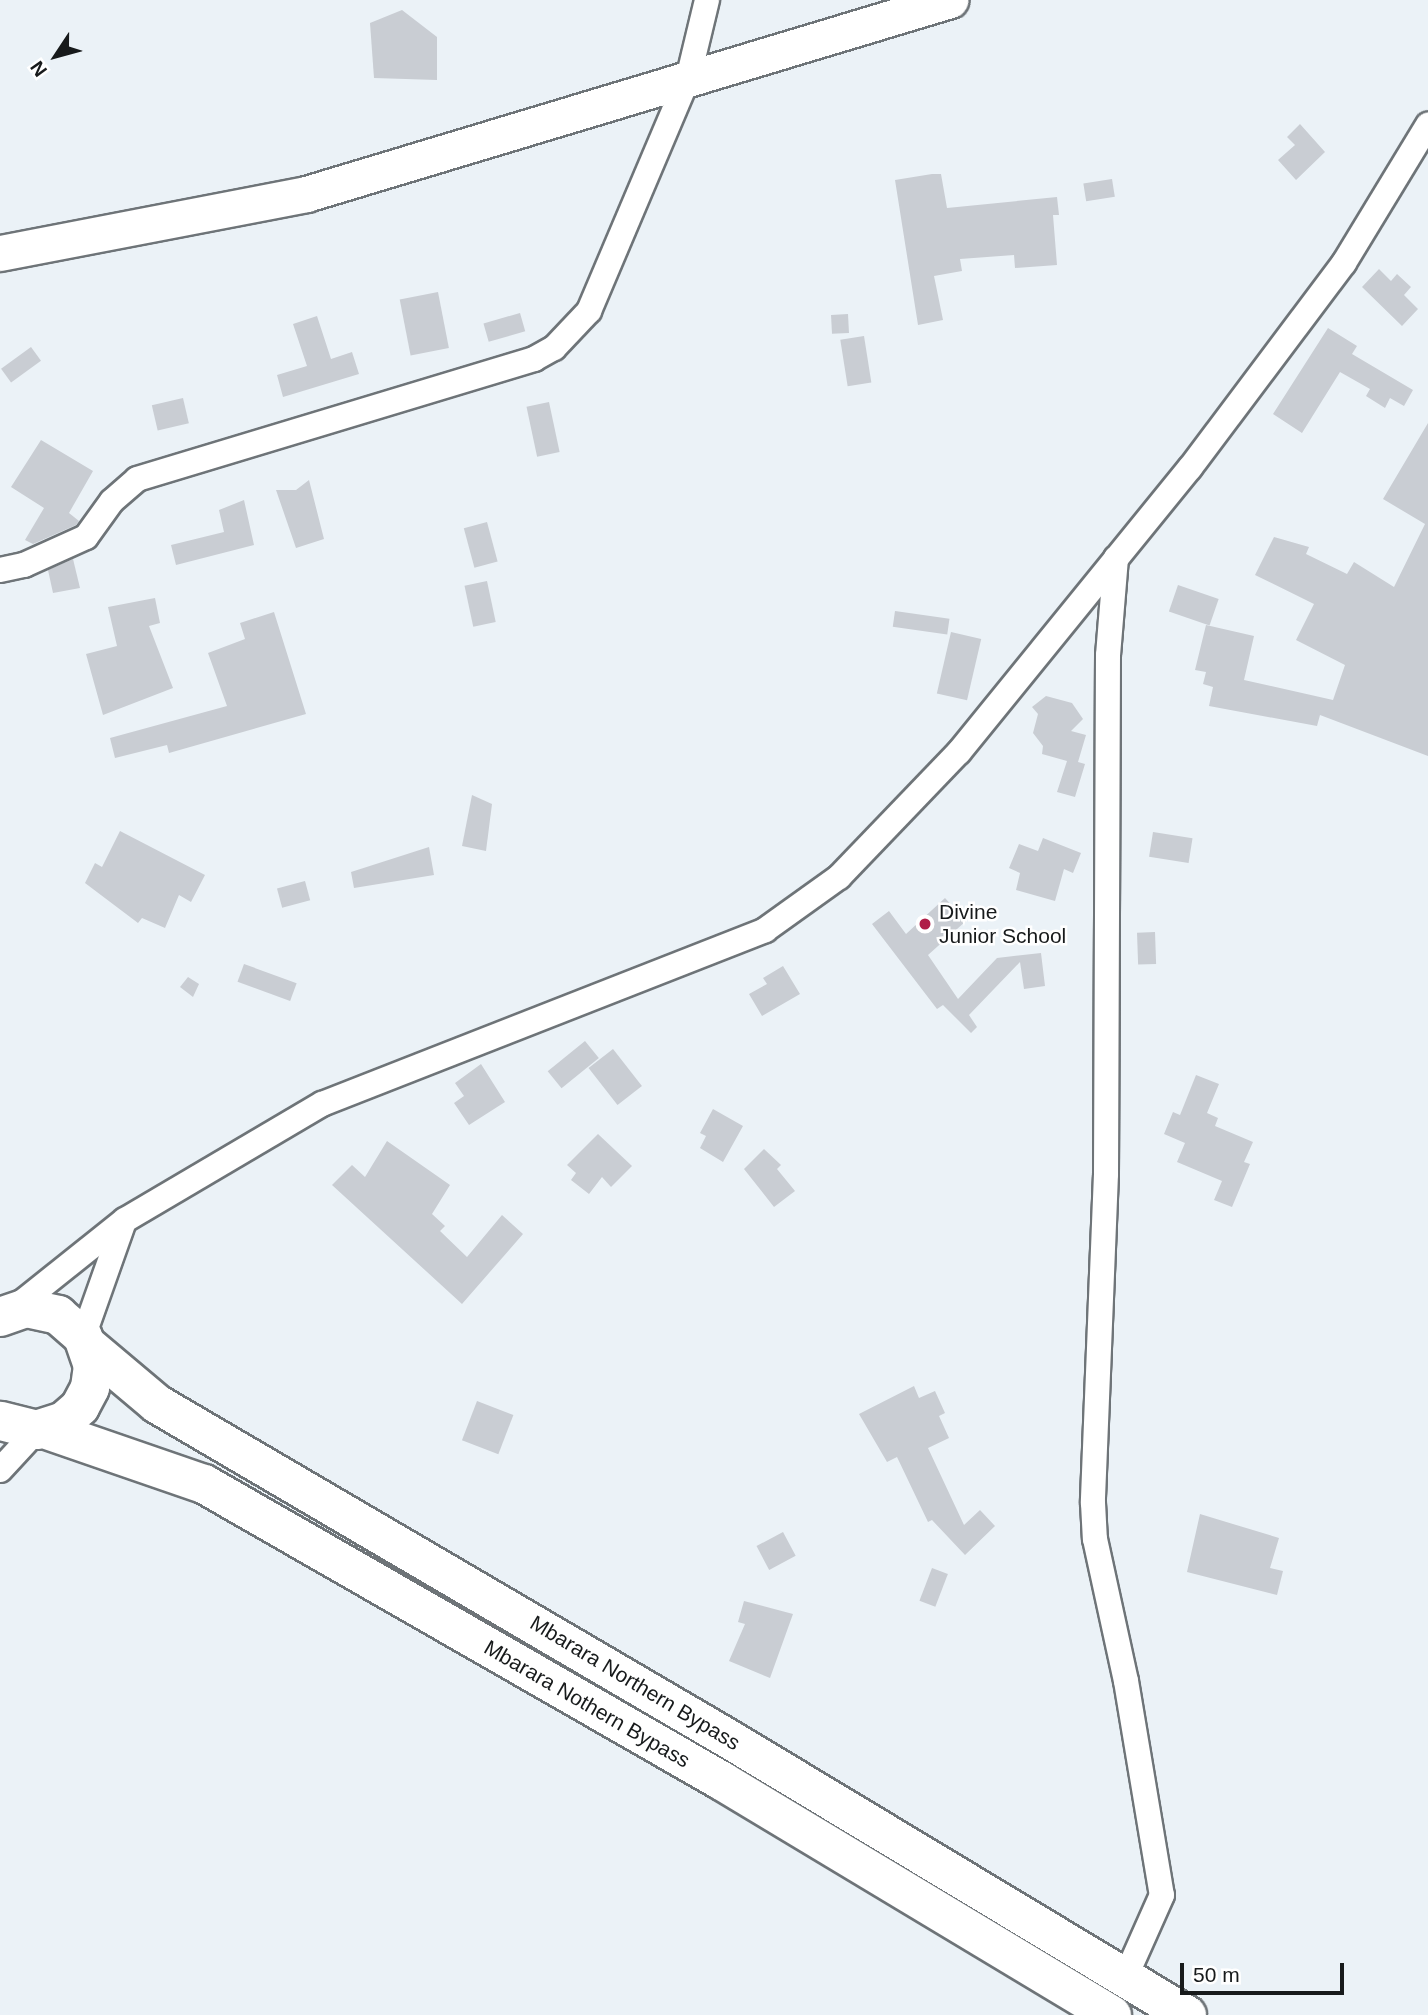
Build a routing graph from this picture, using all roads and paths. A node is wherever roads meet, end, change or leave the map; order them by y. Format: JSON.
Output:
{"nodes":[{"id":1,"x":707,"y":0,"type":"edge"},
{"id":2,"x":950,"y":0,"type":"edge"},
{"id":3,"x":689,"y":75,"type":"junction"},
{"id":4,"x":1428,"y":125,"type":"edge"},
{"id":5,"x":0,"y":253,"type":"edge"},
{"id":6,"x":1116,"y":558,"type":"junction"},
{"id":7,"x":0,"y":570,"type":"edge"},
{"id":8,"x":125,"y":1220,"type":"junction"},
{"id":9,"x":5,"y":1315,"type":"edge"},
{"id":10,"x":85,"y":1341,"type":"junction"},
{"id":11,"x":0,"y":1421,"type":"edge"},
{"id":12,"x":41,"y":1430,"type":"junction"},
{"id":13,"x":0,"y":1470,"type":"edge"},
{"id":14,"x":1125,"y":1978,"type":"junction"},
{"id":15,"x":1112,"y":2015,"type":"edge"},
{"id":16,"x":1187,"y":2015,"type":"edge"}],
"edges":[{"from":1,"to":3,"type":"street"},
{"from":2,"to":3,"type":"main road"},
{"from":3,"to":5,"type":"main road"},
{"from":3,"to":7,"type":"street"},
{"from":4,"to":6,"type":"street"},
{"from":6,"to":8,"type":"street"},
{"from":6,"to":14,"type":"street"},
{"from":8,"to":9,"type":"street"},
{"from":8,"to":10,"type":"street"},
{"from":9,"to":10,"type":"highway","name":"Mbarara Northern Bypass"},
{"from":10,"to":12,"type":"highway"},
{"from":10,"to":14,"type":"highway","name":"Mbarara Northern Bypass"},
{"from":11,"to":12,"type":"highway","name":"Mbarara Nothern Bypass"},
{"from":12,"to":13,"type":"street"},
{"from":12,"to":15,"type":"highway","name":"Mbarara Nothern Bypass"},
{"from":14,"to":16,"type":"highway","name":"Mbarara Northern Bypass"}]}
